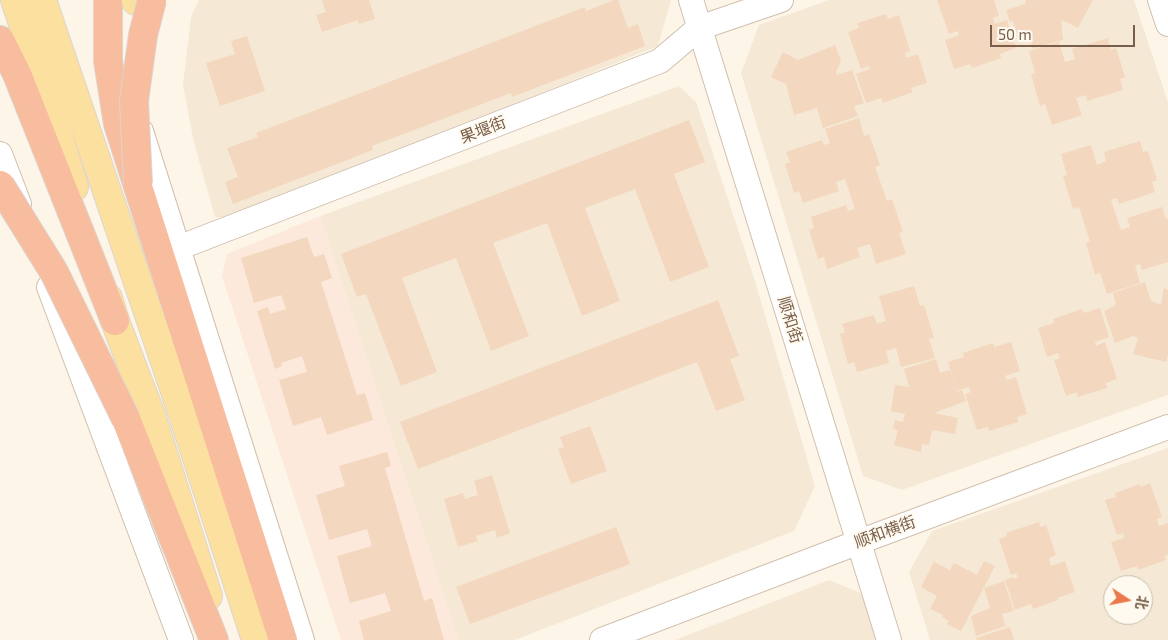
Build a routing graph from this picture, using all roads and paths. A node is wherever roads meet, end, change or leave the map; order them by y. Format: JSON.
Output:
{"nodes":[{"id":1,"x":15,"y":0,"type":"edge"},
{"id":2,"x":42,"y":0,"type":"edge"},
{"id":3,"x":108,"y":0,"type":"edge"},
{"id":4,"x":140,"y":0,"type":"edge"},
{"id":5,"x":691,"y":0,"type":"edge"},
{"id":6,"x":781,"y":0,"type":"edge"},
{"id":7,"x":1160,"y":0,"type":"edge"},
{"id":8,"x":1168,"y":24,"type":"edge"},
{"id":9,"x":699,"y":28,"type":"junction"},
{"id":10,"x":0,"y":40,"type":"edge"},
{"id":11,"x":0,"y":154,"type":"edge"},
{"id":12,"x":138,"y":184,"type":"junction"},
{"id":13,"x":0,"y":185,"type":"edge"},
{"id":14,"x":178,"y":248,"type":"junction"},
{"id":15,"x":115,"y":321,"type":"junction"},
{"id":16,"x":139,"y":417,"type":"junction"},
{"id":17,"x":1168,"y":427,"type":"edge"},
{"id":18,"x":860,"y":542,"type":"junction"},
{"id":19,"x":181,"y":640,"type":"edge"},
{"id":20,"x":214,"y":640,"type":"edge"},
{"id":21,"x":222,"y":640,"type":"edge"},
{"id":22,"x":256,"y":640,"type":"edge"},
{"id":23,"x":283,"y":640,"type":"edge"},
{"id":24,"x":302,"y":640,"type":"edge"},
{"id":25,"x":602,"y":640,"type":"edge"},
{"id":26,"x":889,"y":640,"type":"edge"}],
"edges":[{"from":1,"to":15,"type":"main road"},
{"from":2,"to":22,"type":"main road"},
{"from":3,"to":12,"type":"highway","bridge":true},
{"from":4,"to":12,"type":"highway","bridge":true},
{"from":4,"to":14,"type":"street"},
{"from":5,"to":9,"type":"street","name":"顺和街"},
{"from":6,"to":9,"type":"street","name":"果堰街"},
{"from":7,"to":8,"type":"street"},
{"from":9,"to":14,"type":"street","name":"果堰街"},
{"from":9,"to":18,"type":"street","name":"顺和街"},
{"from":10,"to":15,"type":"highway"},
{"from":11,"to":19,"type":"street"},
{"from":12,"to":23,"type":"highway"},
{"from":13,"to":16,"type":"highway","bridge":true},
{"from":14,"to":24,"type":"street"},
{"from":15,"to":16,"type":"main road"},
{"from":16,"to":20,"type":"highway"},
{"from":16,"to":21,"type":"main road"},
{"from":17,"to":18,"type":"street","name":"顺和横街"},
{"from":18,"to":25,"type":"street","name":"顺和横街"},
{"from":18,"to":26,"type":"street","name":"顺和街"}]}
